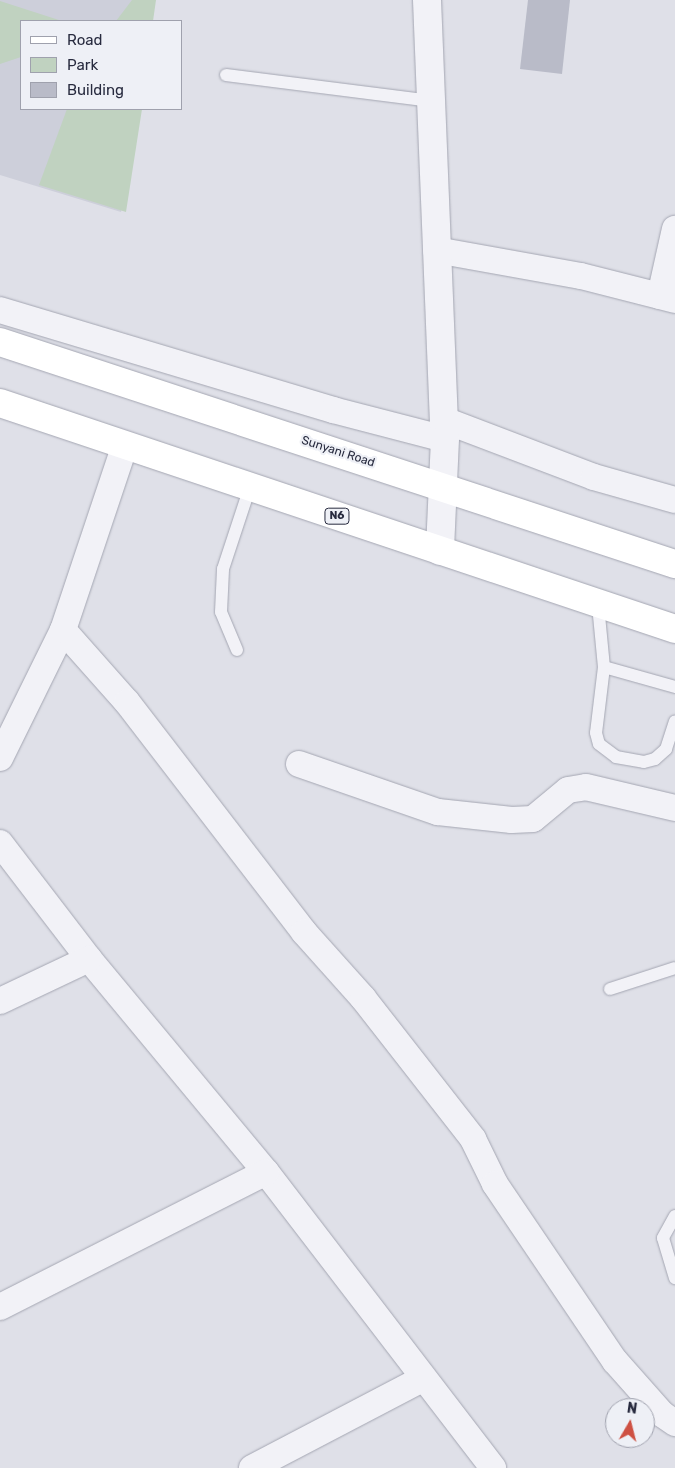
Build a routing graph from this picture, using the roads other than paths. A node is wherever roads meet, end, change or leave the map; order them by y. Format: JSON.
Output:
{"nodes":[{"id":1,"x":428,"y":0,"type":"edge"},
{"id":2,"x":226,"y":75,"type":"dead end"},
{"id":3,"x":431,"y":101,"type":"junction"},
{"id":4,"x":675,"y":229,"type":"edge"},
{"id":5,"x":436,"y":250,"type":"junction"},
{"id":6,"x":668,"y":298,"type":"edge"},
{"id":7,"x":0,"y":310,"type":"edge"},
{"id":8,"x":0,"y":342,"type":"edge"},
{"id":9,"x":0,"y":403,"type":"edge"},
{"id":10,"x":444,"y":429,"type":"junction"},
{"id":11,"x":124,"y":445,"type":"junction"},
{"id":12,"x":443,"y":486,"type":"junction"},
{"id":13,"x":250,"y":487,"type":"junction"},
{"id":14,"x":675,"y":500,"type":"edge"},
{"id":15,"x":440,"y":551,"type":"junction"},
{"id":16,"x":675,"y":564,"type":"edge"},
{"id":17,"x":598,"y":604,"type":"junction"},
{"id":18,"x":675,"y":629,"type":"edge"},
{"id":19,"x":63,"y":630,"type":"junction"},
{"id":20,"x":237,"y":650,"type":"dead end"},
{"id":21,"x":604,"y":667,"type":"junction"},
{"id":22,"x":675,"y":687,"type":"edge"},
{"id":23,"x":675,"y":721,"type":"edge"},
{"id":24,"x":0,"y":758,"type":"edge"},
{"id":25,"x":299,"y":764,"type":"dead end"},
{"id":26,"x":675,"y":808,"type":"edge"},
{"id":27,"x":0,"y":843,"type":"edge"},
{"id":28,"x":89,"y":959,"type":"junction"},
{"id":29,"x":675,"y":968,"type":"edge"},
{"id":30,"x":610,"y":988,"type":"dead end"},
{"id":31,"x":0,"y":1002,"type":"edge"},
{"id":32,"x":266,"y":1172,"type":"junction"},
{"id":33,"x":675,"y":1216,"type":"edge"},
{"id":34,"x":675,"y":1278,"type":"edge"},
{"id":35,"x":0,"y":1307,"type":"edge"},
{"id":36,"x":422,"y":1379,"type":"junction"},
{"id":37,"x":675,"y":1422,"type":"edge"},
{"id":38,"x":252,"y":1468,"type":"edge"},
{"id":39,"x":493,"y":1468,"type":"edge"}],
"edges":[{"from":1,"to":3,"type":"street"},
{"from":2,"to":3,"type":"lane"},
{"from":3,"to":5,"type":"street"},
{"from":4,"to":6,"type":"street"},
{"from":5,"to":6,"type":"street"},
{"from":5,"to":10,"type":"street"},
{"from":7,"to":10,"type":"street"},
{"from":8,"to":12,"type":"main road","name":"Sunyani Road"},
{"from":9,"to":11,"type":"main road","number":"N6"},
{"from":10,"to":12,"type":"street"},
{"from":10,"to":14,"type":"street"},
{"from":11,"to":13,"type":"main road","number":"N6"},
{"from":11,"to":19,"type":"street"},
{"from":12,"to":15,"type":"street"},
{"from":12,"to":16,"type":"main road","name":"Sunyani Road"},
{"from":13,"to":15,"type":"main road","number":"N6"},
{"from":13,"to":20,"type":"lane"},
{"from":15,"to":17,"type":"main road","number":"N6"},
{"from":17,"to":18,"type":"main road","number":"N6"},
{"from":17,"to":21,"type":"lane"},
{"from":19,"to":24,"type":"street"},
{"from":19,"to":37,"type":"street"},
{"from":21,"to":22,"type":"lane"},
{"from":21,"to":23,"type":"lane"},
{"from":25,"to":26,"type":"street"},
{"from":27,"to":28,"type":"street"},
{"from":28,"to":31,"type":"street"},
{"from":28,"to":32,"type":"street"},
{"from":29,"to":30,"type":"lane"},
{"from":32,"to":35,"type":"street"},
{"from":32,"to":36,"type":"street"},
{"from":33,"to":34,"type":"lane"},
{"from":36,"to":38,"type":"street"},
{"from":36,"to":39,"type":"street"}]}
